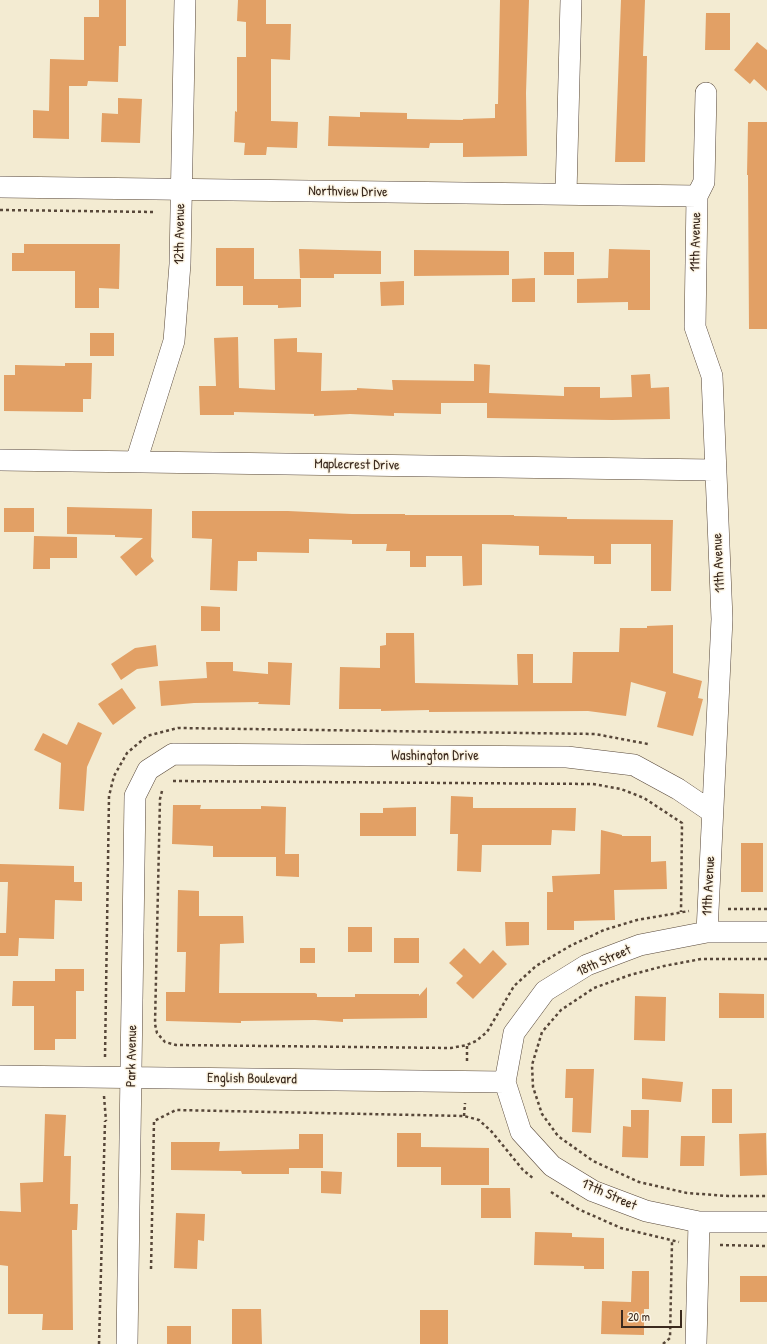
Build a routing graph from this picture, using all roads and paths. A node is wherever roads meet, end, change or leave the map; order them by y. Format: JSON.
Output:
{"nodes":[{"id":1,"x":185,"y":0,"type":"edge"},
{"id":2,"x":571,"y":0,"type":"edge"},
{"id":3,"x":706,"y":93,"type":"dead end"},
{"id":4,"x":0,"y":187,"type":"edge"},
{"id":5,"x":181,"y":190,"type":"junction"},
{"id":6,"x":566,"y":194,"type":"junction"},
{"id":7,"x":697,"y":196,"type":"junction"},
{"id":8,"x":0,"y":210,"type":"edge"},
{"id":9,"x":154,"y":212,"type":"dead end"},
{"id":10,"x":0,"y":460,"type":"edge"},
{"id":11,"x":136,"y":462,"type":"junction"},
{"id":12,"x":714,"y":470,"type":"junction"},
{"id":13,"x":648,"y":744,"type":"dead end"},
{"id":14,"x":148,"y":770,"type":"joint"},
{"id":15,"x":169,"y":783,"type":"dead end"},
{"id":16,"x":164,"y":787,"type":"dead end"},
{"id":17,"x":712,"y":812,"type":"junction"},
{"id":18,"x":767,"y":908,"type":"edge"},
{"id":19,"x":723,"y":909,"type":"dead end"},
{"id":20,"x":693,"y":910,"type":"dead end"},
{"id":21,"x":681,"y":912,"type":"junction"},
{"id":22,"x":707,"y":932,"type":"junction"},
{"id":23,"x":767,"y":932,"type":"edge"},
{"id":24,"x":767,"y":959,"type":"edge"},
{"id":25,"x":467,"y":1045,"type":"junction"},
{"id":26,"x":105,"y":1064,"type":"dead end"},
{"id":27,"x":467,"y":1068,"type":"dead end"},
{"id":28,"x":0,"y":1076,"type":"edge"},
{"id":29,"x":132,"y":1078,"type":"junction"},
{"id":30,"x":505,"y":1082,"type":"junction"},
{"id":31,"x":104,"y":1093,"type":"dead end"},
{"id":32,"x":465,"y":1101,"type":"dead end"},
{"id":33,"x":464,"y":1116,"type":"junction"},
{"id":34,"x":105,"y":1121,"type":"junction"},
{"id":35,"x":111,"y":1121,"type":"dead end"},
{"id":36,"x":540,"y":1184,"type":"dead end"},
{"id":37,"x":546,"y":1188,"type":"dead end"},
{"id":38,"x":767,"y":1196,"type":"edge"},
{"id":39,"x":699,"y":1222,"type":"junction"},
{"id":40,"x":767,"y":1222,"type":"edge"},
{"id":41,"x":151,"y":1272,"type":"dead end"},
{"id":42,"x":99,"y":1344,"type":"edge"},
{"id":43,"x":127,"y":1344,"type":"edge"},
{"id":44,"x":663,"y":1344,"type":"edge"},
{"id":45,"x":696,"y":1344,"type":"edge"}],
"edges":[{"from":1,"to":5,"type":"street","name":"12th Avenue"},
{"from":2,"to":6,"type":"street"},
{"from":3,"to":7,"type":"street","name":"11th Avenue"},
{"from":4,"to":5,"type":"street","name":"Northview Drive"},
{"from":5,"to":6,"type":"street","name":"Northview Drive"},
{"from":5,"to":11,"type":"street","name":"12th Avenue"},
{"from":6,"to":7,"type":"street","name":"Northview Drive"},
{"from":7,"to":12,"type":"street","name":"11th Avenue"},
{"from":8,"to":9,"type":"path"},
{"from":10,"to":11,"type":"street","name":"Maplecrest Drive"},
{"from":11,"to":12,"type":"street","name":"Maplecrest Drive"},
{"from":12,"to":17,"type":"street","name":"11th Avenue"},
{"from":13,"to":26,"type":"path"},
{"from":14,"to":17,"type":"street","name":"Washington Drive"},
{"from":14,"to":29,"type":"street","name":"Park Avenue"},
{"from":15,"to":21,"type":"path"},
{"from":16,"to":25,"type":"path"},
{"from":17,"to":22,"type":"street","name":"11th Avenue"},
{"from":18,"to":19,"type":"path"},
{"from":20,"to":21,"type":"path"},
{"from":21,"to":25,"type":"path"},
{"from":22,"to":23,"type":"street","name":"18th Street"},
{"from":22,"to":30,"type":"street","name":"18th Street"},
{"from":24,"to":38,"type":"path"},
{"from":25,"to":27,"type":"path"},
{"from":28,"to":29,"type":"street","name":"English Boulevard"},
{"from":29,"to":30,"type":"street","name":"English Boulevard"},
{"from":29,"to":43,"type":"street","name":"Park Avenue"},
{"from":30,"to":39,"type":"street","name":"17th Street"},
{"from":31,"to":34,"type":"path"},
{"from":32,"to":33,"type":"path"},
{"from":33,"to":36,"type":"path"},
{"from":33,"to":41,"type":"path"},
{"from":34,"to":35,"type":"path"},
{"from":34,"to":42,"type":"path"},
{"from":37,"to":44,"type":"path"},
{"from":39,"to":40,"type":"street","name":"17th Street"},
{"from":39,"to":45,"type":"street"}]}
